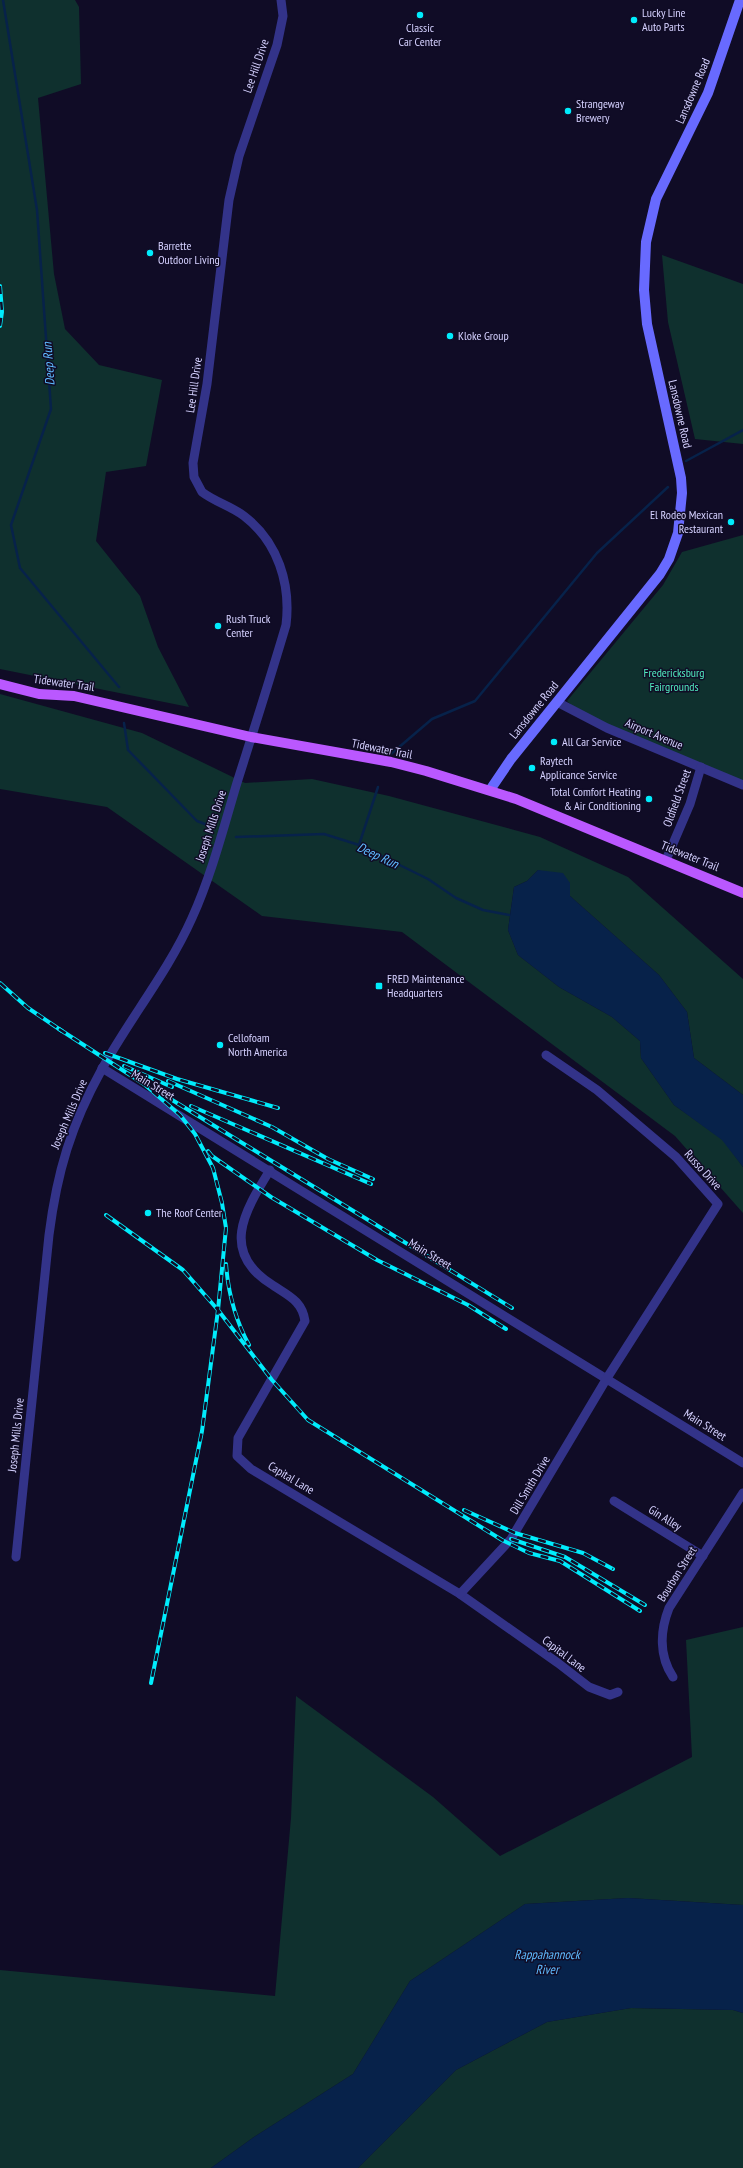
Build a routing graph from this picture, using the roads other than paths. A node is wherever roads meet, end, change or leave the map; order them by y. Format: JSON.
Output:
{"nodes":[{"id":1,"x":281,"y":0,"type":"edge"},
{"id":2,"x":740,"y":0,"type":"edge"},
{"id":3,"x":0,"y":684,"type":"edge"},
{"id":4,"x":557,"y":702,"type":"junction"},
{"id":5,"x":251,"y":737,"type":"junction"},
{"id":6,"x":701,"y":767,"type":"junction"},
{"id":7,"x":743,"y":785,"type":"edge"},
{"id":8,"x":490,"y":790,"type":"junction"},
{"id":9,"x":666,"y":860,"type":"junction"},
{"id":10,"x":743,"y":893,"type":"edge"},
{"id":11,"x":546,"y":1055,"type":"dead end"},
{"id":12,"x":102,"y":1068,"type":"junction"},
{"id":13,"x":270,"y":1170,"type":"junction"},
{"id":14,"x":607,"y":1378,"type":"junction"},
{"id":15,"x":743,"y":1463,"type":"edge"},
{"id":16,"x":743,"y":1492,"type":"edge"},
{"id":17,"x":614,"y":1501,"type":"dead end"},
{"id":18,"x":703,"y":1556,"type":"junction"},
{"id":19,"x":16,"y":1557,"type":"dead end"},
{"id":20,"x":460,"y":1594,"type":"junction"},
{"id":21,"x":673,"y":1676,"type":"dead end"},
{"id":22,"x":618,"y":1692,"type":"dead end"}],
"edges":[{"from":1,"to":5,"type":"street","name":"Lee Hill Drive"},
{"from":2,"to":4,"type":"main road","name":"Lansdowne Road"},
{"from":3,"to":5,"type":"main road","name":"Tidewater Trail"},
{"from":4,"to":6,"type":"street","name":"Airport Avenue"},
{"from":4,"to":8,"type":"main road","name":"Lansdowne Road"},
{"from":5,"to":8,"type":"main road","name":"Tidewater Trail"},
{"from":5,"to":12,"type":"street","name":"Joseph Mills Drive"},
{"from":6,"to":7,"type":"street","name":"Airport Avenue"},
{"from":6,"to":9,"type":"street","name":"Oldfield Street"},
{"from":8,"to":9,"type":"main road","name":"Tidewater Trail"},
{"from":9,"to":10,"type":"main road","name":"Tidewater Trail"},
{"from":11,"to":14,"type":"street","name":"Russo Drive"},
{"from":12,"to":13,"type":"street","name":"Main Street"},
{"from":12,"to":19,"type":"street","name":"Joseph Mills Drive"},
{"from":13,"to":14,"type":"street","name":"Main Street"},
{"from":13,"to":20,"type":"street","name":"Capital Lane"},
{"from":14,"to":15,"type":"street","name":"Main Street"},
{"from":14,"to":20,"type":"street","name":"Dill Smith Drive"},
{"from":16,"to":18,"type":"street","name":"Bourbon Street"},
{"from":17,"to":18,"type":"street","name":"Gin Alley"},
{"from":18,"to":21,"type":"street","name":"Bourbon Street"},
{"from":20,"to":22,"type":"street","name":"Capital Lane"}]}
